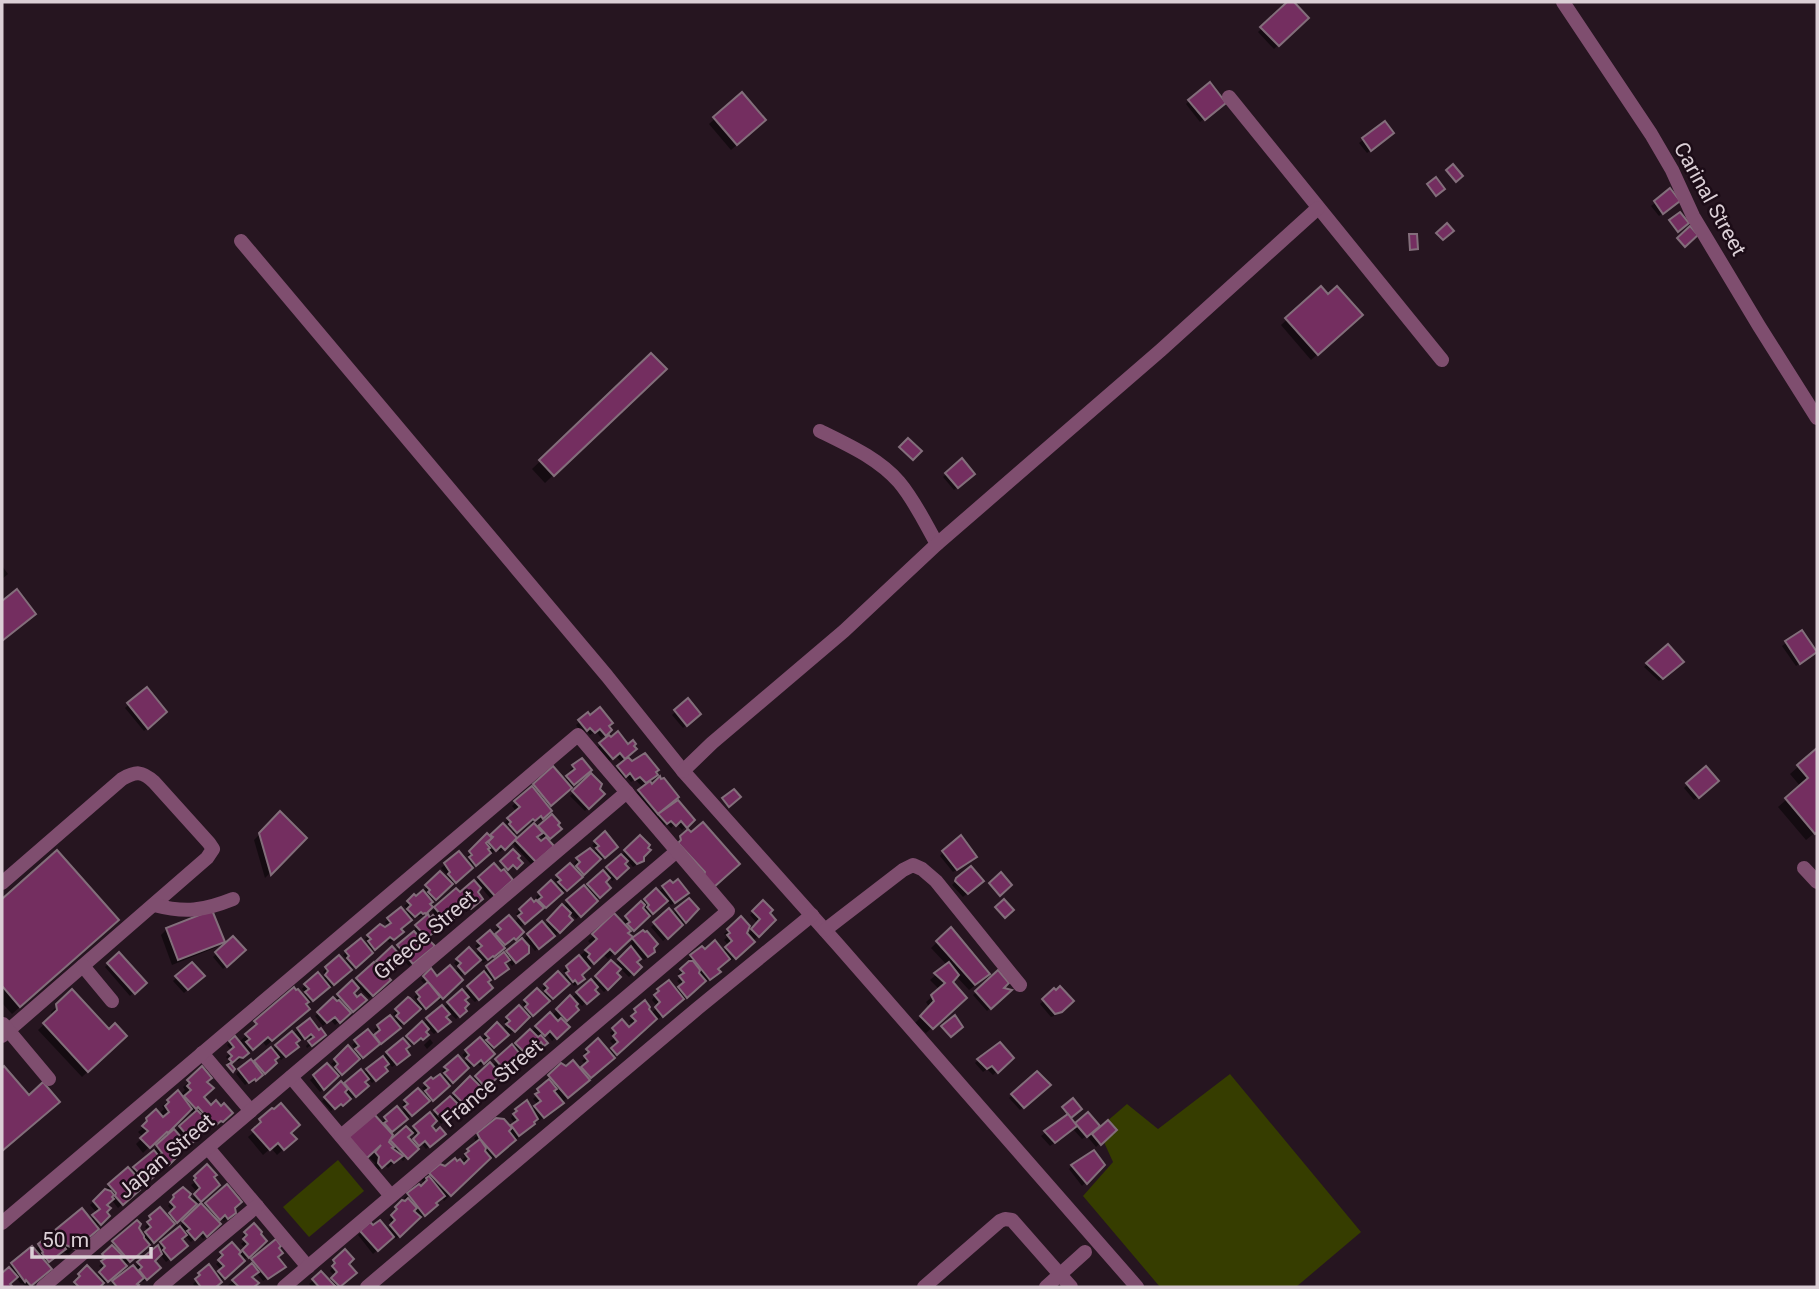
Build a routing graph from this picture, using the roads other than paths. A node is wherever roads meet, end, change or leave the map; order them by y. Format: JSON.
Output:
{"nodes":[{"id":1,"x":1563,"y":2,"type":"edge"},
{"id":2,"x":1229,"y":97,"type":"dead end"},
{"id":3,"x":1318,"y":208,"type":"junction"},
{"id":4,"x":241,"y":241,"type":"dead end"},
{"id":5,"x":1442,"y":360,"type":"dead end"},
{"id":6,"x":1817,"y":418,"type":"edge"},
{"id":7,"x":820,"y":431,"type":"dead end"},
{"id":8,"x":937,"y":544,"type":"junction"},
{"id":9,"x":683,"y":771,"type":"junction"},
{"id":10,"x":627,"y":792,"type":"junction"},
{"id":11,"x":677,"y":851,"type":"junction"},
{"id":12,"x":1804,"y":868,"type":"dead end"},
{"id":13,"x":1817,"y":882,"type":"edge"},
{"id":14,"x":2,"y":883,"type":"edge"},
{"id":15,"x":233,"y":899,"type":"dead end"},
{"id":16,"x":154,"y":905,"type":"junction"},
{"id":17,"x":811,"y":915,"type":"junction"},
{"id":18,"x":825,"y":930,"type":"junction"},
{"id":19,"x":83,"y":966,"type":"junction"},
{"id":20,"x":1020,"y":985,"type":"dead end"},
{"id":21,"x":112,"y":1001,"type":"dead end"},
{"id":22,"x":4,"y":1030,"type":"edge"},
{"id":23,"x":202,"y":1053,"type":"junction"},
{"id":24,"x":291,"y":1077,"type":"junction"},
{"id":25,"x":49,"y":1079,"type":"dead end"},
{"id":26,"x":251,"y":1111,"type":"junction"},
{"id":27,"x":341,"y":1136,"type":"junction"},
{"id":28,"x":208,"y":1148,"type":"junction"},
{"id":29,"x":391,"y":1196,"type":"junction"},
{"id":30,"x":257,"y":1206,"type":"junction"},
{"id":31,"x":2,"y":1223,"type":"edge"},
{"id":32,"x":1085,"y":1252,"type":"dead end"},
{"id":33,"x":308,"y":1267,"type":"junction"},
{"id":34,"x":1060,"y":1275,"type":"junction"},
{"id":35,"x":43,"y":1287,"type":"edge"},
{"id":36,"x":160,"y":1287,"type":"edge"},
{"id":37,"x":284,"y":1287,"type":"edge"},
{"id":38,"x":367,"y":1287,"type":"edge"},
{"id":39,"x":924,"y":1287,"type":"edge"},
{"id":40,"x":1046,"y":1287,"type":"edge"},
{"id":41,"x":1071,"y":1287,"type":"edge"},
{"id":42,"x":1137,"y":1287,"type":"edge"}],
"edges":[{"from":1,"to":6,"type":"street","name":"Carinal Street"},
{"from":2,"to":3,"type":"street"},
{"from":3,"to":5,"type":"street"},
{"from":3,"to":8,"type":"street"},
{"from":4,"to":9,"type":"street"},
{"from":7,"to":8,"type":"street"},
{"from":8,"to":9,"type":"street"},
{"from":9,"to":17,"type":"street"},
{"from":10,"to":11,"type":"street"},
{"from":10,"to":23,"type":"street"},
{"from":10,"to":24,"type":"street","name":"Greece Street"},
{"from":11,"to":27,"type":"street"},
{"from":11,"to":29,"type":"street","name":"France Street"},
{"from":12,"to":13,"type":"street"},
{"from":14,"to":16,"type":"street"},
{"from":15,"to":16,"type":"street"},
{"from":16,"to":19,"type":"street"},
{"from":17,"to":18,"type":"street"},
{"from":17,"to":38,"type":"street"},
{"from":18,"to":20,"type":"street"},
{"from":18,"to":42,"type":"street"},
{"from":19,"to":21,"type":"street"},
{"from":19,"to":22,"type":"street"},
{"from":22,"to":25,"type":"street"},
{"from":23,"to":26,"type":"street"},
{"from":23,"to":31,"type":"street"},
{"from":24,"to":26,"type":"street","name":"Greece Street"},
{"from":24,"to":27,"type":"street"},
{"from":26,"to":28,"type":"street","name":"Japan Street"},
{"from":27,"to":29,"type":"street"},
{"from":28,"to":30,"type":"street"},
{"from":28,"to":35,"type":"street","name":"Japan Street"},
{"from":29,"to":33,"type":"street","name":"France Street"},
{"from":30,"to":33,"type":"street"},
{"from":30,"to":36,"type":"street"},
{"from":32,"to":34,"type":"street"},
{"from":33,"to":37,"type":"street","name":"France Street"},
{"from":34,"to":39,"type":"street"},
{"from":34,"to":40,"type":"street"},
{"from":34,"to":41,"type":"street"}]}
